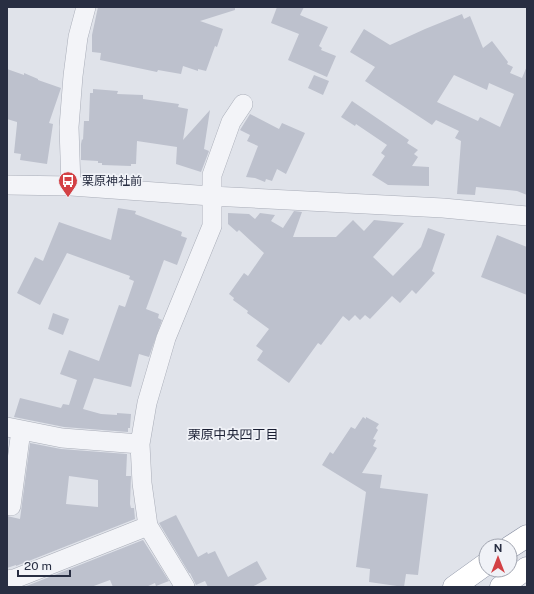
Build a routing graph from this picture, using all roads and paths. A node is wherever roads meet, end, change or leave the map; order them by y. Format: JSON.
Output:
{"nodes":[{"id":1,"x":86,"y":7,"type":"edge"},
{"id":2,"x":243,"y":104,"type":"dead end"},
{"id":3,"x":7,"y":185,"type":"edge"},
{"id":4,"x":71,"y":186,"type":"junction"},
{"id":5,"x":211,"y":196,"type":"junction"},
{"id":6,"x":527,"y":216,"type":"edge"},
{"id":7,"x":14,"y":428,"type":"edge"},
{"id":8,"x":140,"y":444,"type":"junction"},
{"id":9,"x":7,"y":505,"type":"edge"},
{"id":10,"x":148,"y":526,"type":"junction"},
{"id":11,"x":527,"y":536,"type":"edge"},
{"id":12,"x":518,"y":542,"type":"edge"},
{"id":13,"x":527,"y":568,"type":"edge"},
{"id":14,"x":478,"y":570,"type":"edge"},
{"id":15,"x":7,"y":580,"type":"edge"},
{"id":16,"x":185,"y":587,"type":"edge"},
{"id":17,"x":454,"y":587,"type":"edge"},
{"id":18,"x":501,"y":587,"type":"edge"}],
"edges":[{"from":1,"to":4,"type":"street"},
{"from":2,"to":5,"type":"street"},
{"from":3,"to":4,"type":"street"},
{"from":4,"to":5,"type":"street"},
{"from":5,"to":6,"type":"street"},
{"from":5,"to":8,"type":"street"},
{"from":7,"to":8,"type":"street"},
{"from":7,"to":9,"type":"street"},
{"from":8,"to":10,"type":"street"},
{"from":10,"to":15,"type":"street"},
{"from":10,"to":16,"type":"street"},
{"from":11,"to":12,"type":"highway"},
{"from":13,"to":18,"type":"highway"},
{"from":14,"to":17,"type":"highway"}]}
